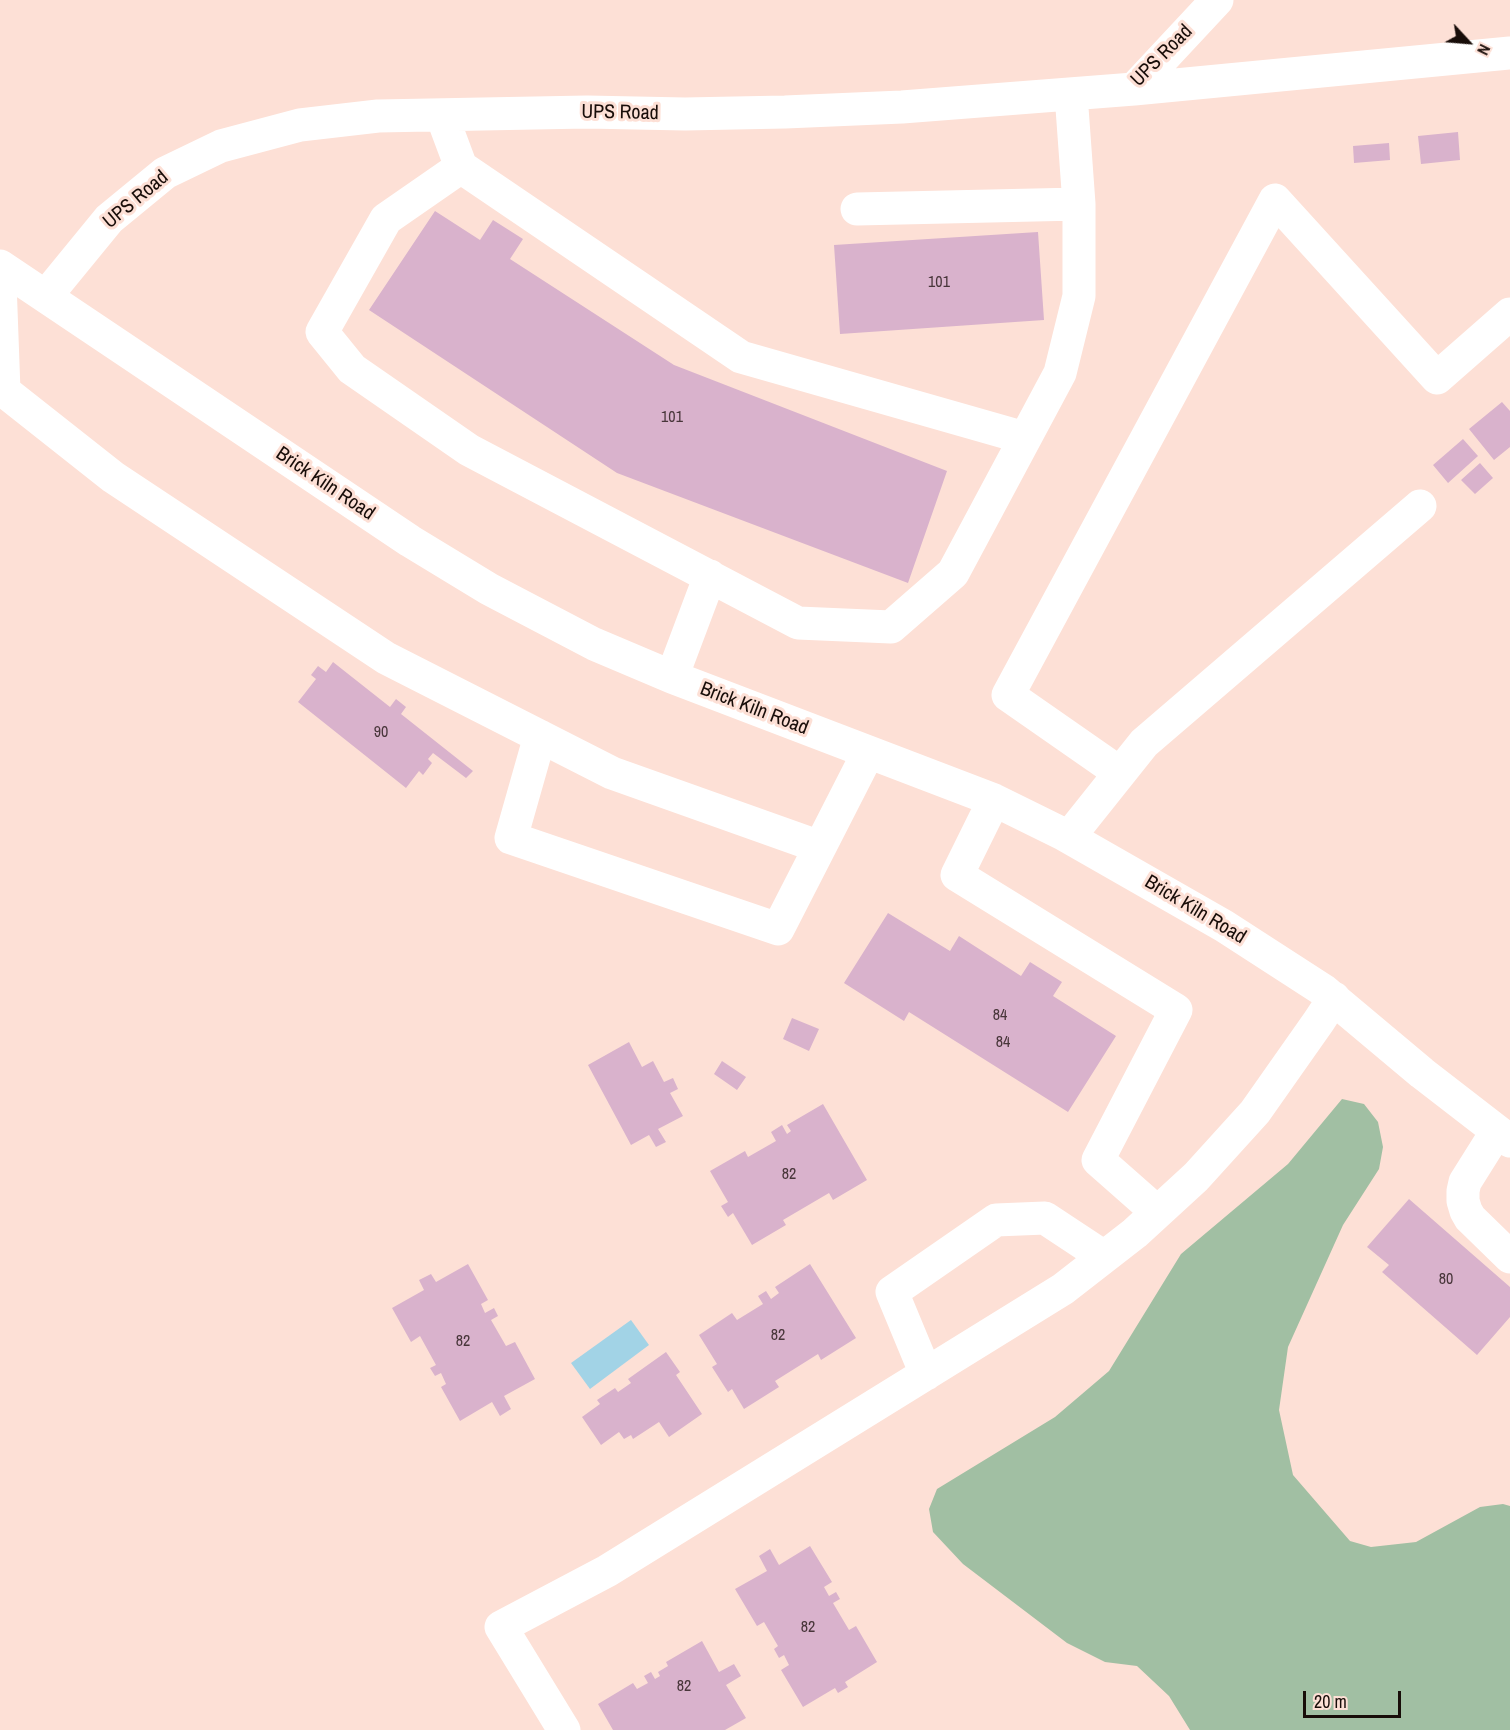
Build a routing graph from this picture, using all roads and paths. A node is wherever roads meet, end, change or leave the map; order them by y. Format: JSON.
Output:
{"nodes":[{"id":1,"x":1217,"y":0,"type":"edge"},
{"id":2,"x":1510,"y":53,"type":"edge"},
{"id":3,"x":1134,"y":89,"type":"junction"},
{"id":4,"x":1071,"y":94,"type":"junction"},
{"id":5,"x":442,"y":116,"type":"junction"},
{"id":6,"x":461,"y":167,"type":"junction"},
{"id":7,"x":1078,"y":204,"type":"junction"},
{"id":8,"x":857,"y":209,"type":"dead end"},
{"id":9,"x":0,"y":266,"type":"edge"},
{"id":10,"x":0,"y":282,"type":"edge"},
{"id":11,"x":46,"y":296,"type":"junction"},
{"id":12,"x":1510,"y":314,"type":"edge"},
{"id":13,"x":1025,"y":438,"type":"junction"},
{"id":14,"x":1420,"y":506,"type":"dead end"},
{"id":15,"x":710,"y":576,"type":"junction"},
{"id":16,"x":672,"y":678,"type":"junction"},
{"id":17,"x":540,"y":736,"type":"junction"},
{"id":18,"x":868,"y":753,"type":"junction"},
{"id":19,"x":1120,"y":773,"type":"junction"},
{"id":20,"x":994,"y":800,"type":"junction"},
{"id":21,"x":1069,"y":837,"type":"junction"},
{"id":22,"x":820,"y":847,"type":"junction"},
{"id":23,"x":1334,"y":998,"type":"junction"},
{"id":24,"x":1504,"y":1136,"type":"edge"},
{"id":25,"x":1156,"y":1212,"type":"junction"},
{"id":26,"x":1104,"y":1257,"type":"junction"},
{"id":27,"x":1510,"y":1257,"type":"edge"},
{"id":28,"x":926,"y":1374,"type":"junction"},
{"id":29,"x":564,"y":1730,"type":"edge"}],
"edges":[{"from":1,"to":3,"type":"street","name":"UPS Road"},
{"from":2,"to":3,"type":"street"},
{"from":3,"to":4,"type":"street","name":"UPS Road"},
{"from":4,"to":5,"type":"street","name":"UPS Road"},
{"from":4,"to":7,"type":"street"},
{"from":5,"to":6,"type":"street"},
{"from":5,"to":11,"type":"street","name":"UPS Road"},
{"from":6,"to":13,"type":"street"},
{"from":6,"to":15,"type":"street"},
{"from":7,"to":8,"type":"street"},
{"from":7,"to":13,"type":"street"},
{"from":9,"to":11,"type":"street","name":"Brick Kiln Road"},
{"from":10,"to":17,"type":"street"},
{"from":11,"to":16,"type":"street","name":"Brick Kiln Road"},
{"from":12,"to":19,"type":"street"},
{"from":13,"to":15,"type":"street"},
{"from":14,"to":19,"type":"street"},
{"from":15,"to":16,"type":"street"},
{"from":16,"to":18,"type":"street","name":"Brick Kiln Road"},
{"from":17,"to":22,"type":"street"},
{"from":17,"to":22,"type":"street"},
{"from":18,"to":20,"type":"street","name":"Brick Kiln Road"},
{"from":18,"to":22,"type":"street"},
{"from":19,"to":21,"type":"street"},
{"from":20,"to":21,"type":"street","name":"Brick Kiln Road"},
{"from":20,"to":25,"type":"street"},
{"from":21,"to":23,"type":"street","name":"Brick Kiln Road"},
{"from":23,"to":24,"type":"street","name":"Brick Kiln Road"},
{"from":23,"to":25,"type":"street"},
{"from":24,"to":27,"type":"street"},
{"from":25,"to":26,"type":"street"},
{"from":26,"to":28,"type":"street"},
{"from":26,"to":28,"type":"street"},
{"from":28,"to":29,"type":"street"}]}
